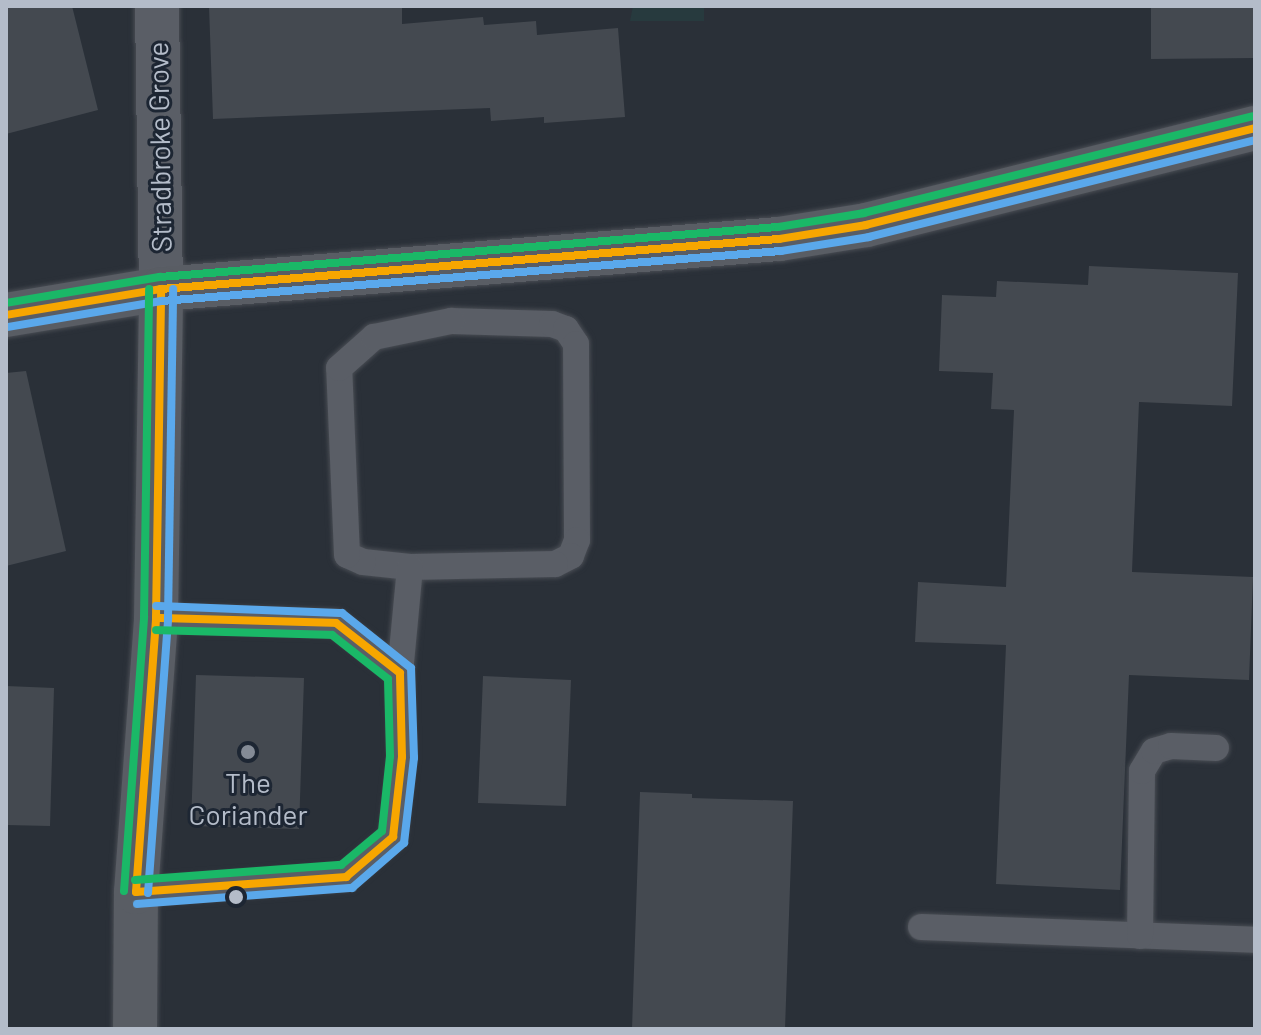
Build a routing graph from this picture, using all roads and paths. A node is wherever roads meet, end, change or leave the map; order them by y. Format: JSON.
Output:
{"nodes":[{"id":1,"x":157,"y":6,"type":"edge"},
{"id":2,"x":1255,"y":128,"type":"edge"},
{"id":3,"x":161,"y":289,"type":"junction"},
{"id":4,"x":6,"y":315,"type":"edge"},
{"id":5,"x":410,"y":567,"type":"junction"},
{"id":6,"x":156,"y":618,"type":"junction"},
{"id":7,"x":400,"y":673,"type":"junction"},
{"id":8,"x":1216,"y":748,"type":"dead end"},
{"id":9,"x":136,"y":892,"type":"junction"},
{"id":10,"x":921,"y":927,"type":"dead end"},
{"id":11,"x":1140,"y":936,"type":"junction"},
{"id":12,"x":1255,"y":940,"type":"edge"},
{"id":13,"x":135,"y":1029,"type":"edge"}],
"edges":[{"from":1,"to":3,"type":"street","name":"Stradbroke Grove"},
{"from":2,"to":3,"type":"main road"},
{"from":3,"to":4,"type":"main road"},
{"from":3,"to":6,"type":"main road"},
{"from":5,"to":5,"type":"lane"},
{"from":5,"to":7,"type":"lane"},
{"from":6,"to":7,"type":"lane"},
{"from":6,"to":9,"type":"main road"},
{"from":7,"to":9,"type":"lane"},
{"from":8,"to":11,"type":"lane"},
{"from":9,"to":13,"type":"main road"},
{"from":10,"to":11,"type":"lane"},
{"from":11,"to":12,"type":"lane"}]}
